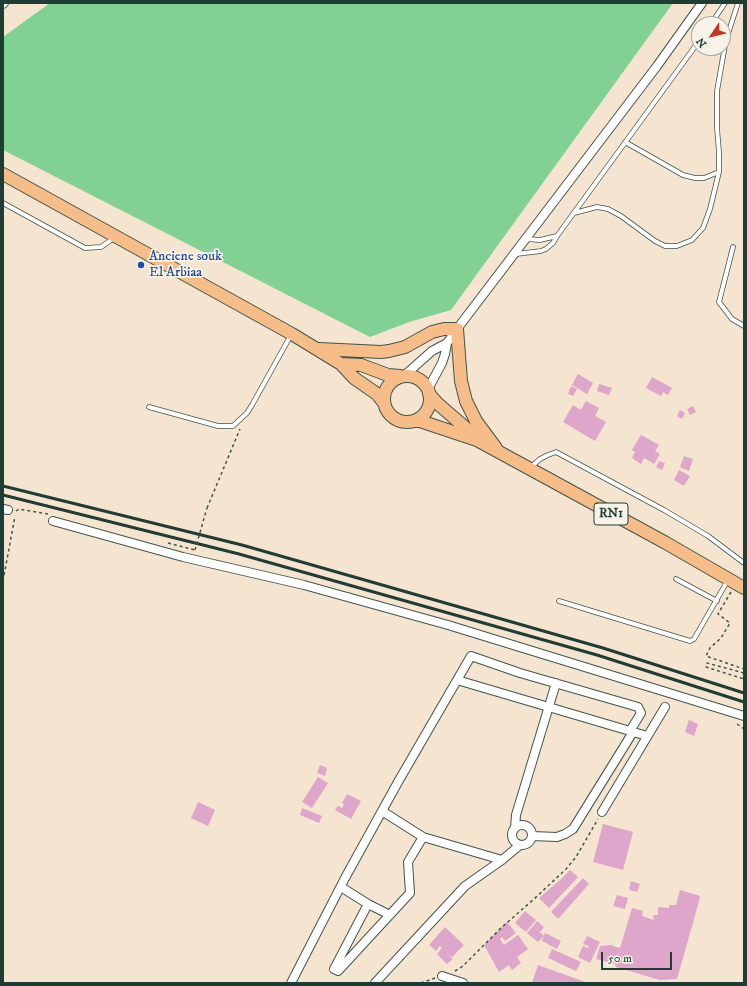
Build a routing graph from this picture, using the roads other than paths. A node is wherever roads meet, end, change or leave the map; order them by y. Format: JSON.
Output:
{"nodes":[{"id":1,"x":702,"y":3,"type":"edge"},
{"id":2,"x":725,"y":3,"type":"edge"},
{"id":3,"x":738,"y":3,"type":"edge"},
{"id":4,"x":716,"y":16,"type":"edge"},
{"id":5,"x":691,"y":52,"type":"edge"},
{"id":6,"x":625,"y":142,"type":"junction"},
{"id":7,"x":719,"y":172,"type":"junction"},
{"id":8,"x":3,"y":174,"type":"edge"},
{"id":9,"x":3,"y":203,"type":"edge"},
{"id":10,"x":574,"y":213,"type":"junction"},
{"id":11,"x":557,"y":236,"type":"junction"},
{"id":12,"x":114,"y":237,"type":"junction"},
{"id":13,"x":525,"y":238,"type":"junction"},
{"id":14,"x":733,"y":247,"type":"dead end"},
{"id":15,"x":513,"y":254,"type":"junction"},
{"id":16,"x":744,"y":326,"type":"edge"},
{"id":17,"x":456,"y":329,"type":"junction"},
{"id":18,"x":292,"y":334,"type":"junction"},
{"id":19,"x":447,"y":342,"type":"junction"},
{"id":20,"x":316,"y":349,"type":"junction"},
{"id":21,"x":341,"y":364,"type":"junction"},
{"id":22,"x":402,"y":376,"type":"junction"},
{"id":23,"x":429,"y":392,"type":"junction"},
{"id":24,"x":384,"y":403,"type":"junction"},
{"id":25,"x":149,"y":407,"type":"dead end"},
{"id":26,"x":414,"y":421,"type":"junction"},
{"id":27,"x":478,"y":440,"type":"junction"},
{"id":28,"x":499,"y":452,"type":"junction"},
{"id":29,"x":529,"y":469,"type":"junction"},
{"id":30,"x":53,"y":518,"type":"road end"},
{"id":31,"x":744,"y":563,"type":"edge"},
{"id":32,"x":676,"y":579,"type":"dead end"},
{"id":33,"x":736,"y":584,"type":"edge"},
{"id":34,"x":559,"y":601,"type":"dead end"},
{"id":35,"x":717,"y":601,"type":"junction"},
{"id":36,"x":458,"y":680,"type":"junction"},
{"id":37,"x":556,"y":684,"type":"junction"},
{"id":38,"x":549,"y":707,"type":"junction"},
{"id":39,"x":665,"y":707,"type":"dead end"},
{"id":40,"x":744,"y":716,"type":"edge"},
{"id":41,"x":632,"y":732,"type":"junction"},
{"id":42,"x":647,"y":736,"type":"junction"},
{"id":43,"x":382,"y":811,"type":"junction"},
{"id":44,"x":602,"y":812,"type":"road end"},
{"id":45,"x":515,"y":828,"type":"junction"},
{"id":46,"x":532,"y":836,"type":"junction"},
{"id":47,"x":424,"y":837,"type":"junction"},
{"id":48,"x":520,"y":845,"type":"junction"},
{"id":49,"x":502,"y":860,"type":"junction"},
{"id":50,"x":341,"y":887,"type":"junction"},
{"id":51,"x":368,"y":904,"type":"junction"},
{"id":52,"x":390,"y":915,"type":"junction"},
{"id":53,"x":442,"y":976,"type":"road end"},
{"id":54,"x":451,"y":981,"type":"edge"},
{"id":55,"x":291,"y":983,"type":"edge"},
{"id":56,"x":375,"y":983,"type":"edge"},
{"id":57,"x":463,"y":983,"type":"edge"}],
"edges":[{"from":1,"to":13,"type":"street"},
{"from":2,"to":4,"type":"lane"},
{"from":3,"to":7,"type":"lane"},
{"from":5,"to":6,"type":"lane"},
{"from":6,"to":7,"type":"lane"},
{"from":6,"to":10,"type":"lane"},
{"from":7,"to":10,"type":"lane"},
{"from":8,"to":12,"type":"main road"},
{"from":9,"to":12,"type":"lane"},
{"from":10,"to":11,"type":"lane"},
{"from":11,"to":13,"type":"lane"},
{"from":11,"to":15,"type":"lane"},
{"from":12,"to":18,"type":"main road"},
{"from":13,"to":15,"type":"street"},
{"from":14,"to":16,"type":"lane"},
{"from":15,"to":17,"type":"street"},
{"from":17,"to":19,"type":"street"},
{"from":17,"to":20,"type":"main road"},
{"from":17,"to":28,"type":"main road"},
{"from":18,"to":20,"type":"main road"},
{"from":18,"to":25,"type":"lane"},
{"from":19,"to":22,"type":"street"},
{"from":19,"to":23,"type":"street"},
{"from":20,"to":21,"type":"main road"},
{"from":21,"to":22,"type":"main road"},
{"from":21,"to":24,"type":"main road"},
{"from":22,"to":23,"type":"main road"},
{"from":22,"to":24,"type":"main road"},
{"from":23,"to":26,"type":"main road"},
{"from":23,"to":27,"type":"main road","number":"RN1"},
{"from":24,"to":26,"type":"main road"},
{"from":26,"to":27,"type":"main road","number":"RN1"},
{"from":27,"to":28,"type":"main road","number":"RN1"},
{"from":28,"to":29,"type":"main road","number":"RN1"},
{"from":29,"to":31,"type":"lane"},
{"from":29,"to":33,"type":"main road","number":"RN1"},
{"from":30,"to":40,"type":"street"},
{"from":32,"to":35,"type":"lane"},
{"from":33,"to":35,"type":"lane"},
{"from":34,"to":35,"type":"lane"},
{"from":36,"to":37,"type":"street"},
{"from":36,"to":38,"type":"street"},
{"from":36,"to":43,"type":"street"},
{"from":37,"to":38,"type":"street"},
{"from":37,"to":41,"type":"street"},
{"from":38,"to":41,"type":"street"},
{"from":38,"to":45,"type":"street"},
{"from":39,"to":42,"type":"street"},
{"from":41,"to":42,"type":"street"},
{"from":41,"to":46,"type":"street"},
{"from":42,"to":44,"type":"street"},
{"from":43,"to":47,"type":"street"},
{"from":43,"to":50,"type":"street"},
{"from":45,"to":46,"type":"street"},
{"from":45,"to":48,"type":"street"},
{"from":46,"to":48,"type":"street"},
{"from":47,"to":49,"type":"street"},
{"from":47,"to":52,"type":"street"},
{"from":48,"to":49,"type":"street"},
{"from":49,"to":56,"type":"street"},
{"from":50,"to":51,"type":"street"},
{"from":50,"to":55,"type":"street"},
{"from":51,"to":52,"type":"street"},
{"from":51,"to":52,"type":"street"},
{"from":53,"to":54,"type":"street"},
{"from":54,"to":57,"type":"street"}]}
